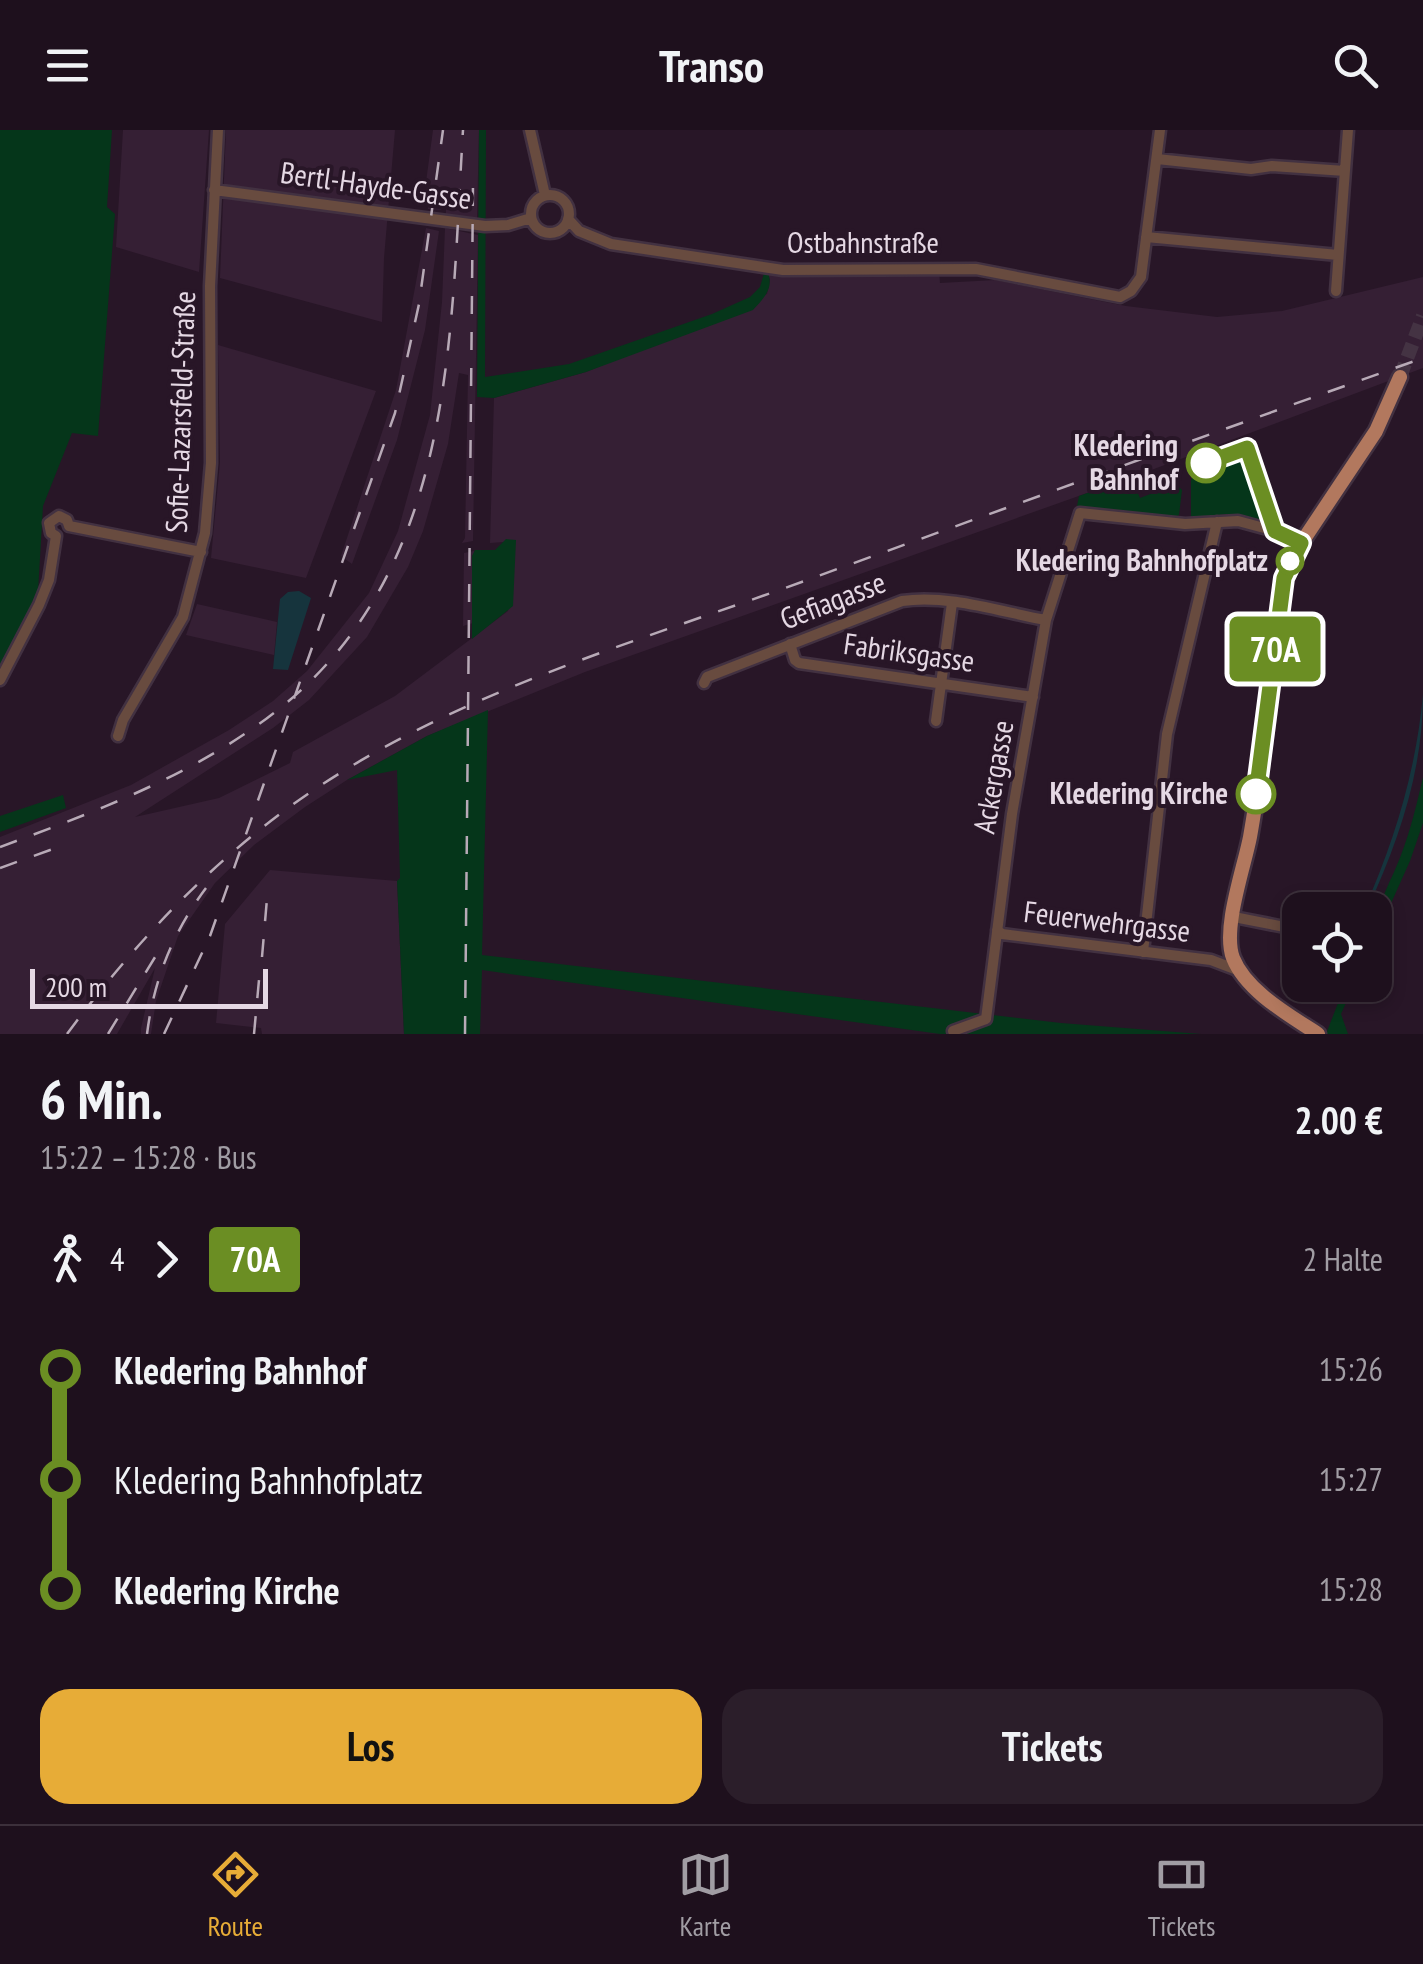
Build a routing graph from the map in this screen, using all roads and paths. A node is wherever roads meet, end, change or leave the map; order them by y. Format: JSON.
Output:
{"nodes":[{"id":1,"x":218,"y":130,"type":"edge"},
{"id":2,"x":530,"y":130,"type":"edge"},
{"id":3,"x":1160,"y":130,"type":"edge"},
{"id":4,"x":1348,"y":130,"type":"edge"},
{"id":5,"x":1157,"y":159,"type":"junction"},
{"id":6,"x":1345,"y":170,"type":"junction"},
{"id":7,"x":214,"y":190,"type":"junction"},
{"id":8,"x":545,"y":196,"type":"junction"},
{"id":9,"x":531,"y":218,"type":"junction"},
{"id":10,"x":568,"y":219,"type":"junction"},
{"id":11,"x":1146,"y":237,"type":"junction"},
{"id":12,"x":1338,"y":255,"type":"junction"},
{"id":13,"x":1336,"y":291,"type":"dead end"},
{"id":14,"x":1400,"y":377,"type":"tunnel mouth"},
{"id":15,"x":1217,"y":522,"type":"junction"},
{"id":16,"x":69,"y":526,"type":"junction"},
{"id":17,"x":56,"y":536,"type":"junction"},
{"id":18,"x":1301,"y":543,"type":"junction"},
{"id":19,"x":201,"y":552,"type":"junction"},
{"id":20,"x":952,"y":603,"type":"junction"},
{"id":21,"x":1046,"y":620,"type":"junction"},
{"id":22,"x":790,"y":644,"type":"junction"},
{"id":23,"x":0,"y":680,"type":"edge"},
{"id":24,"x":941,"y":682,"type":"junction"},
{"id":25,"x":704,"y":683,"type":"dead end"},
{"id":26,"x":1033,"y":697,"type":"junction"},
{"id":27,"x":936,"y":721,"type":"dead end"},
{"id":28,"x":118,"y":736,"type":"dead end"},
{"id":29,"x":1234,"y":916,"type":"junction"},
{"id":30,"x":1282,"y":926,"type":"edge"},
{"id":31,"x":997,"y":930,"type":"junction"},
{"id":32,"x":1230,"y":944,"type":"junction"},
{"id":33,"x":1143,"y":952,"type":"junction"},
{"id":34,"x":1212,"y":960,"type":"junction"},
{"id":35,"x":1241,"y":971,"type":"junction"},
{"id":36,"x":1295,"y":1025,"type":"edge"},
{"id":37,"x":953,"y":1032,"type":"edge"},
{"id":38,"x":1318,"y":1034,"type":"edge"}],
"edges":[{"from":1,"to":7,"type":"street","name":"Sofie-Lazarsfeld-Straße"},
{"from":2,"to":8,"type":"street"},
{"from":3,"to":5,"type":"street"},
{"from":4,"to":6,"type":"street"},
{"from":5,"to":6,"type":"street"},
{"from":5,"to":11,"type":"street"},
{"from":6,"to":12,"type":"street"},
{"from":7,"to":9,"type":"street","name":"Bertl-Hayde-Gasse"},
{"from":7,"to":19,"type":"street","name":"Sofie-Lazarsfeld-Straße"},
{"from":8,"to":9,"type":"street"},
{"from":8,"to":10,"type":"street"},
{"from":9,"to":10,"type":"street"},
{"from":10,"to":11,"type":"street","name":"Ostbahnstraße"},
{"from":11,"to":12,"type":"street"},
{"from":12,"to":13,"type":"street"},
{"from":14,"to":18,"type":"main road"},
{"from":15,"to":18,"type":"street"},
{"from":15,"to":21,"type":"street","name":"Ackergasse"},
{"from":15,"to":33,"type":"street"},
{"from":16,"to":17,"type":"street"},
{"from":16,"to":17,"type":"street"},
{"from":16,"to":19,"type":"street"},
{"from":17,"to":23,"type":"street"},
{"from":18,"to":29,"type":"main road"},
{"from":19,"to":28,"type":"street","name":"Sofie-Lazarsfeld-Straße"},
{"from":20,"to":21,"type":"street","name":"Gefiagasse"},
{"from":20,"to":22,"type":"street","name":"Gefiagasse"},
{"from":20,"to":24,"type":"street"},
{"from":21,"to":26,"type":"street","name":"Ackergasse"},
{"from":22,"to":24,"type":"street","name":"Fabriksgasse"},
{"from":22,"to":25,"type":"street","name":"Gefiagasse"},
{"from":24,"to":26,"type":"street","name":"Fabriksgasse"},
{"from":24,"to":27,"type":"street"},
{"from":26,"to":31,"type":"street","name":"Ackergasse"},
{"from":29,"to":30,"type":"street"},
{"from":29,"to":32,"type":"main road"},
{"from":31,"to":33,"type":"street","name":"Feuerwehrgasse"},
{"from":31,"to":37,"type":"street","name":"Ackergasse"},
{"from":32,"to":34,"type":"street","name":"Feuerwehrgasse"},
{"from":32,"to":35,"type":"main road"},
{"from":33,"to":34,"type":"street","name":"Feuerwehrgasse"},
{"from":34,"to":35,"type":"street","name":"Feuerwehrgasse"},
{"from":35,"to":36,"type":"main road"},
{"from":36,"to":38,"type":"main road"}]}
